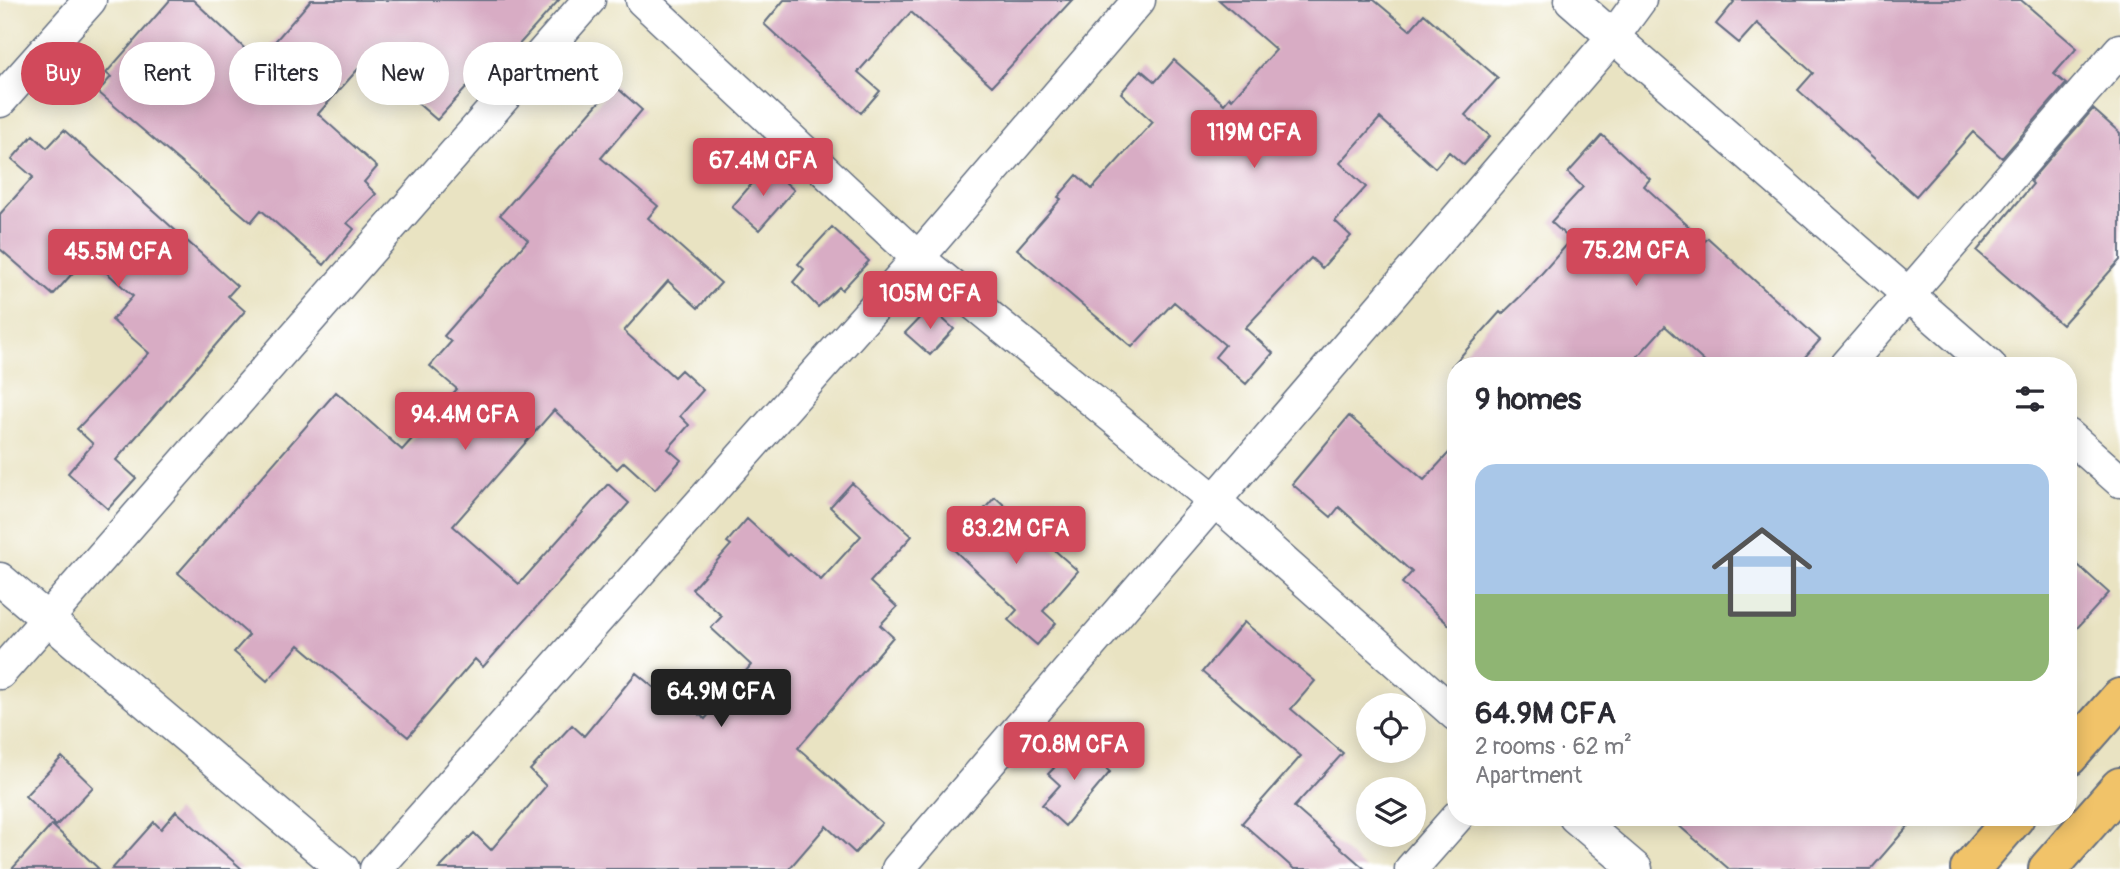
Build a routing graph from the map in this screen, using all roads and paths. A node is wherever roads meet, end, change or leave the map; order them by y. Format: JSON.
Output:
{"nodes":[{"id":1,"x":90,"y":0,"type":"edge"},
{"id":2,"x":589,"y":0,"type":"edge"},
{"id":3,"x":642,"y":0,"type":"edge"},
{"id":4,"x":1139,"y":0,"type":"edge"},
{"id":5,"x":1571,"y":0,"type":"edge"},
{"id":6,"x":1640,"y":0,"type":"edge"},
{"id":7,"x":1614,"y":37,"type":"junction"},
{"id":8,"x":2120,"y":50,"type":"edge"},
{"id":9,"x":0,"y":101,"type":"edge"},
{"id":10,"x":918,"y":258,"type":"junction"},
{"id":11,"x":1908,"y":293,"type":"junction"},
{"id":12,"x":1854,"y":357,"type":"edge"},
{"id":13,"x":1980,"y":357,"type":"edge"},
{"id":14,"x":2077,"y":443,"type":"edge"},
{"id":15,"x":2120,"y":481,"type":"edge"},
{"id":16,"x":1214,"y":500,"type":"junction"},
{"id":17,"x":0,"y":579,"type":"edge"},
{"id":18,"x":47,"y":620,"type":"junction"},
{"id":19,"x":0,"y":673,"type":"edge"},
{"id":20,"x":2120,"y":698,"type":"edge"},
{"id":21,"x":1447,"y":707,"type":"edge"},
{"id":22,"x":2077,"y":747,"type":"edge"},
{"id":23,"x":2120,"y":787,"type":"edge"},
{"id":24,"x":1449,"y":826,"type":"edge"},
{"id":25,"x":1585,"y":826,"type":"edge"},
{"id":26,"x":2007,"y":826,"type":"edge"},
{"id":27,"x":343,"y":869,"type":"edge"},
{"id":28,"x":376,"y":869,"type":"edge"},
{"id":29,"x":898,"y":869,"type":"edge"},
{"id":30,"x":1411,"y":869,"type":"edge"},
{"id":31,"x":1636,"y":869,"type":"edge"},
{"id":32,"x":1970,"y":869,"type":"edge"},
{"id":33,"x":2048,"y":869,"type":"edge"}],
"edges":[{"from":1,"to":9,"type":"street"},
{"from":2,"to":18,"type":"street"},
{"from":3,"to":10,"type":"street"},
{"from":4,"to":10,"type":"street"},
{"from":5,"to":7,"type":"street"},
{"from":6,"to":7,"type":"street"},
{"from":7,"to":11,"type":"street"},
{"from":7,"to":16,"type":"street"},
{"from":8,"to":11,"type":"street"},
{"from":10,"to":16,"type":"street"},
{"from":10,"to":28,"type":"street"},
{"from":11,"to":12,"type":"street"},
{"from":11,"to":13,"type":"street"},
{"from":14,"to":15,"type":"street"},
{"from":16,"to":21,"type":"street"},
{"from":16,"to":29,"type":"street"},
{"from":17,"to":18,"type":"street"},
{"from":18,"to":19,"type":"street"},
{"from":18,"to":27,"type":"street"},
{"from":20,"to":22,"type":"main road"},
{"from":23,"to":33,"type":"main road"},
{"from":24,"to":30,"type":"street"},
{"from":25,"to":31,"type":"street"},
{"from":26,"to":32,"type":"main road"}]}
